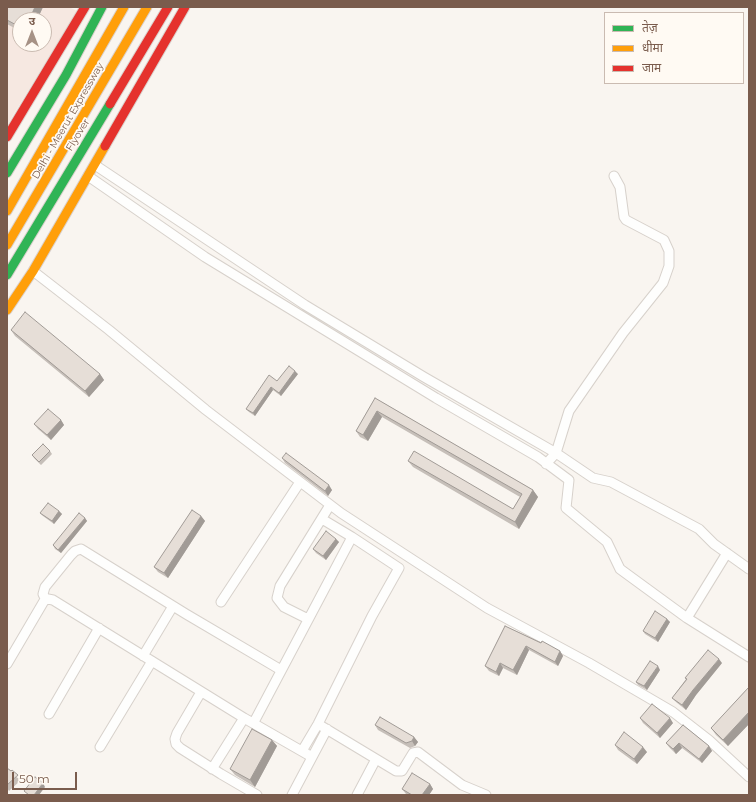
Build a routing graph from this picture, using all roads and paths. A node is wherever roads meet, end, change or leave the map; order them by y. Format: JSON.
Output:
{"nodes":[{"id":1,"x":85,"y":7,"type":"edge"},
{"id":2,"x":102,"y":7,"type":"edge"},
{"id":3,"x":124,"y":7,"type":"edge"},
{"id":4,"x":147,"y":7,"type":"edge"},
{"id":5,"x":168,"y":7,"type":"edge"},
{"id":6,"x":185,"y":7,"type":"edge"},
{"id":7,"x":7,"y":137,"type":"edge"},
{"id":8,"x":95,"y":165,"type":"junction"},
{"id":9,"x":7,"y":173,"type":"edge"},
{"id":10,"x":88,"y":176,"type":"junction"},
{"id":11,"x":614,"y":176,"type":"dead end"},
{"id":12,"x":7,"y":210,"type":"edge"},
{"id":13,"x":181,"y":222,"type":"junction"},
{"id":14,"x":173,"y":235,"type":"junction"},
{"id":15,"x":7,"y":245,"type":"edge"},
{"id":16,"x":33,"y":272,"type":"junction"},
{"id":17,"x":7,"y":275,"type":"edge"},
{"id":18,"x":7,"y":310,"type":"edge"},
{"id":19,"x":556,"y":453,"type":"junction"},
{"id":20,"x":546,"y":464,"type":"junction"},
{"id":21,"x":300,"y":482,"type":"junction"},
{"id":22,"x":330,"y":505,"type":"junction"},
{"id":23,"x":322,"y":519,"type":"junction"},
{"id":24,"x":352,"y":537,"type":"junction"},
{"id":25,"x":727,"y":553,"type":"junction"},
{"id":26,"x":749,"y":569,"type":"edge"},
{"id":27,"x":46,"y":600,"type":"junction"},
{"id":28,"x":221,"y":602,"type":"dead end"},
{"id":29,"x":173,"y":606,"type":"junction"},
{"id":30,"x":687,"y":618,"type":"junction"},
{"id":31,"x":308,"y":619,"type":"junction"},
{"id":32,"x":99,"y":628,"type":"junction"},
{"id":33,"x":143,"y":656,"type":"junction"},
{"id":34,"x":749,"y":657,"type":"edge"},
{"id":35,"x":152,"y":661,"type":"junction"},
{"id":36,"x":7,"y":664,"type":"edge"},
{"id":37,"x":280,"y":670,"type":"junction"},
{"id":38,"x":201,"y":692,"type":"junction"},
{"id":39,"x":49,"y":714,"type":"dead end"},
{"id":40,"x":244,"y":718,"type":"junction"},
{"id":41,"x":254,"y":722,"type":"junction"},
{"id":42,"x":318,"y":724,"type":"junction"},
{"id":43,"x":327,"y":729,"type":"junction"},
{"id":44,"x":100,"y":747,"type":"dead end"},
{"id":45,"x":302,"y":751,"type":"junction"},
{"id":46,"x":312,"y":757,"type":"junction"},
{"id":47,"x":376,"y":759,"type":"junction"},
{"id":48,"x":212,"y":768,"type":"junction"},
{"id":49,"x":749,"y":777,"type":"edge"},
{"id":50,"x":257,"y":795,"type":"edge"},
{"id":51,"x":292,"y":795,"type":"edge"},
{"id":52,"x":357,"y":795,"type":"edge"},
{"id":53,"x":486,"y":795,"type":"edge"}],
"edges":[{"from":1,"to":7,"type":"highway"},
{"from":2,"to":9,"type":"highway"},
{"from":3,"to":12,"type":"highway","name":"Delhi - Meerut Expressway"},
{"from":4,"to":15,"type":"highway","name":"Delhi - Meerut Expressway"},
{"from":5,"to":17,"type":"highway","name":"Flyover"},
{"from":6,"to":8,"type":"highway"},
{"from":8,"to":10,"type":"highway"},
{"from":8,"to":13,"type":"street"},
{"from":10,"to":14,"type":"street"},
{"from":10,"to":16,"type":"highway"},
{"from":11,"to":19,"type":"street"},
{"from":13,"to":14,"type":"street"},
{"from":13,"to":19,"type":"street"},
{"from":14,"to":20,"type":"street"},
{"from":16,"to":18,"type":"highway"},
{"from":16,"to":21,"type":"street"},
{"from":19,"to":20,"type":"street"},
{"from":19,"to":25,"type":"street"},
{"from":20,"to":30,"type":"street"},
{"from":21,"to":22,"type":"street"},
{"from":21,"to":28,"type":"street"},
{"from":22,"to":23,"type":"street"},
{"from":22,"to":49,"type":"street"},
{"from":23,"to":24,"type":"street"},
{"from":23,"to":31,"type":"street"},
{"from":24,"to":31,"type":"street"},
{"from":24,"to":42,"type":"street"},
{"from":25,"to":26,"type":"street"},
{"from":25,"to":30,"type":"street"},
{"from":27,"to":29,"type":"street"},
{"from":27,"to":32,"type":"street"},
{"from":27,"to":36,"type":"street"},
{"from":29,"to":33,"type":"street"},
{"from":29,"to":37,"type":"street"},
{"from":30,"to":34,"type":"street"},
{"from":31,"to":37,"type":"street"},
{"from":32,"to":33,"type":"street"},
{"from":32,"to":39,"type":"street"},
{"from":33,"to":35,"type":"street"},
{"from":35,"to":38,"type":"street"},
{"from":35,"to":44,"type":"street"},
{"from":37,"to":41,"type":"street"},
{"from":38,"to":40,"type":"street"},
{"from":38,"to":48,"type":"street"},
{"from":40,"to":41,"type":"street"},
{"from":40,"to":48,"type":"street"},
{"from":41,"to":45,"type":"street"},
{"from":42,"to":43,"type":"street"},
{"from":42,"to":45,"type":"street"},
{"from":43,"to":46,"type":"street"},
{"from":43,"to":47,"type":"street"},
{"from":45,"to":46,"type":"street"},
{"from":46,"to":51,"type":"street"},
{"from":47,"to":52,"type":"street"},
{"from":47,"to":53,"type":"street"},
{"from":48,"to":50,"type":"street"}]}
